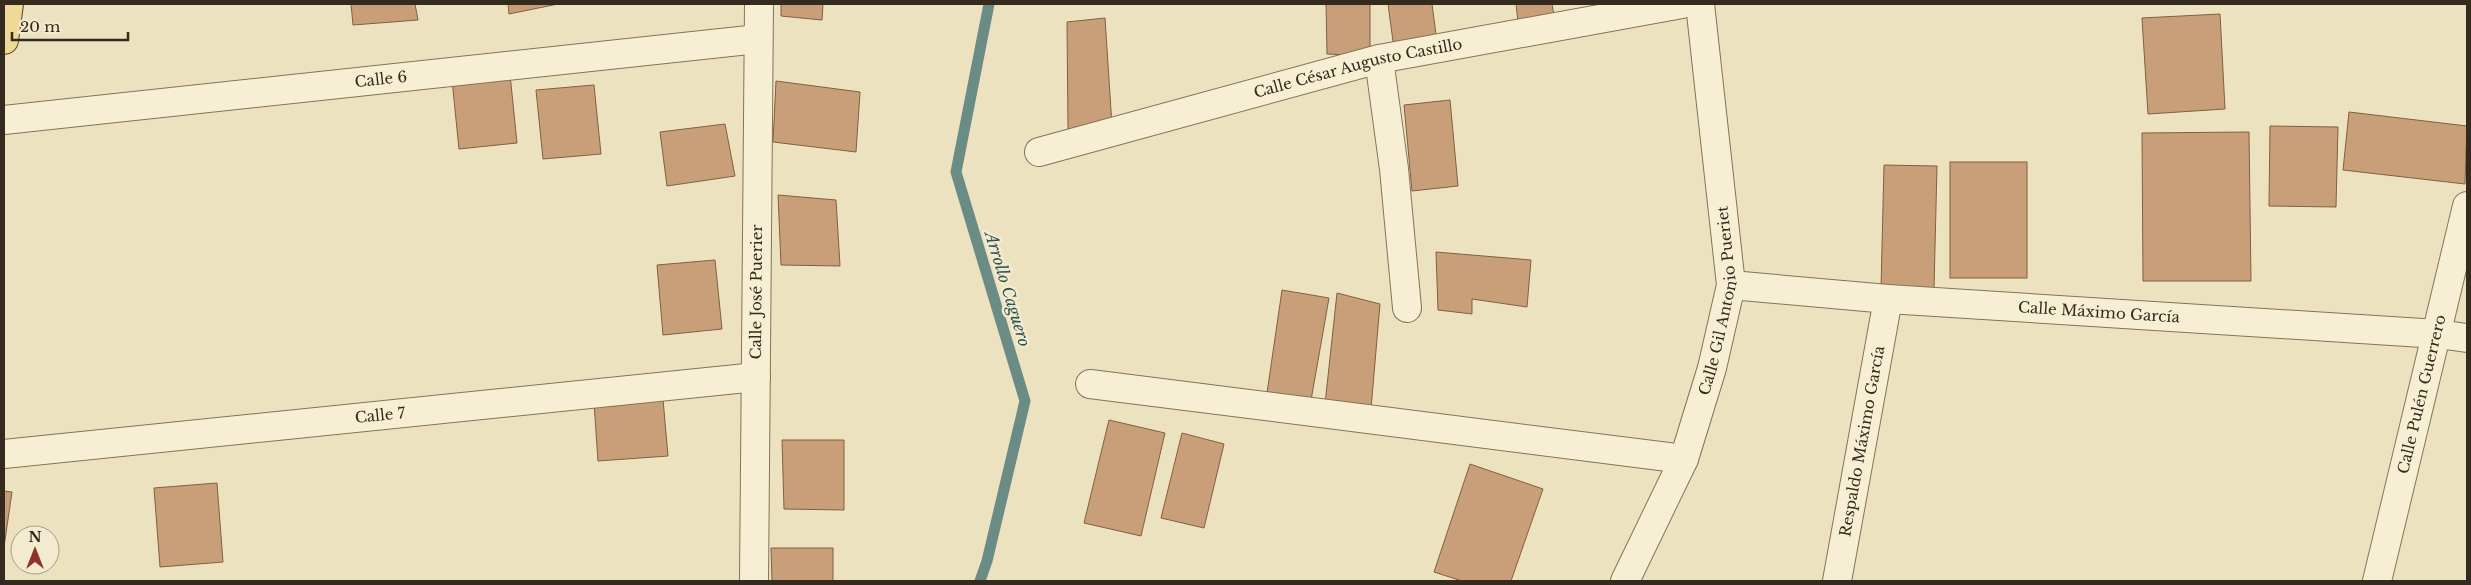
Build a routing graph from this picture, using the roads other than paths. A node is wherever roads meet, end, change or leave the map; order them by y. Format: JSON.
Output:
{"nodes":[{"id":1,"x":9,"y":4,"type":"edge"},
{"id":2,"x":760,"y":4,"type":"edge"},
{"id":3,"x":1682,"y":4,"type":"edge"},
{"id":4,"x":1700,"y":4,"type":"edge"},
{"id":5,"x":758,"y":39,"type":"junction"},
{"id":6,"x":4,"y":40,"type":"edge"},
{"id":7,"x":1379,"y":59,"type":"junction"},
{"id":8,"x":4,"y":120,"type":"edge"},
{"id":9,"x":1039,"y":152,"type":"dead end"},
{"id":10,"x":2467,"y":206,"type":"edge"},
{"id":11,"x":1730,"y":285,"type":"junction"},
{"id":12,"x":1888,"y":300,"type":"junction"},
{"id":13,"x":1407,"y":308,"type":"dead end"},
{"id":14,"x":2438,"y":334,"type":"junction"},
{"id":15,"x":2467,"y":338,"type":"edge"},
{"id":16,"x":756,"y":377,"type":"junction"},
{"id":17,"x":1090,"y":384,"type":"dead end"},
{"id":18,"x":4,"y":454,"type":"edge"},
{"id":19,"x":1684,"y":459,"type":"junction"},
{"id":20,"x":754,"y":581,"type":"edge"},
{"id":21,"x":1625,"y":581,"type":"edge"},
{"id":22,"x":1838,"y":581,"type":"edge"},
{"id":23,"x":2376,"y":581,"type":"edge"}],
"edges":[{"from":1,"to":6,"type":"main road"},
{"from":2,"to":5,"type":"street","name":"Calle José Puerier"},
{"from":3,"to":7,"type":"street","name":"Calle César Augusto Castillo"},
{"from":4,"to":11,"type":"street","name":"Calle Gil Antonio Pueriet"},
{"from":5,"to":8,"type":"street","name":"Calle 6"},
{"from":5,"to":16,"type":"street","name":"Calle José Puerier"},
{"from":7,"to":9,"type":"street","name":"Calle César Augusto Castillo"},
{"from":7,"to":13,"type":"street"},
{"from":10,"to":14,"type":"street","name":"Calle Pulén Guerrero"},
{"from":11,"to":12,"type":"street","name":"Calle Máximo García"},
{"from":11,"to":19,"type":"street","name":"Calle Gil Antonio Pueriet"},
{"from":12,"to":14,"type":"street","name":"Calle Máximo García"},
{"from":12,"to":22,"type":"street","name":"Respaldo Máximo García"},
{"from":14,"to":15,"type":"street","name":"Calle Máximo García"},
{"from":14,"to":23,"type":"street","name":"Calle Pulén Guerrero"},
{"from":16,"to":18,"type":"street","name":"Calle 7"},
{"from":16,"to":20,"type":"street","name":"Calle José Puerier"},
{"from":17,"to":19,"type":"street"},
{"from":19,"to":21,"type":"street","name":"Calle Gil Antonio Pueriet"}]}
